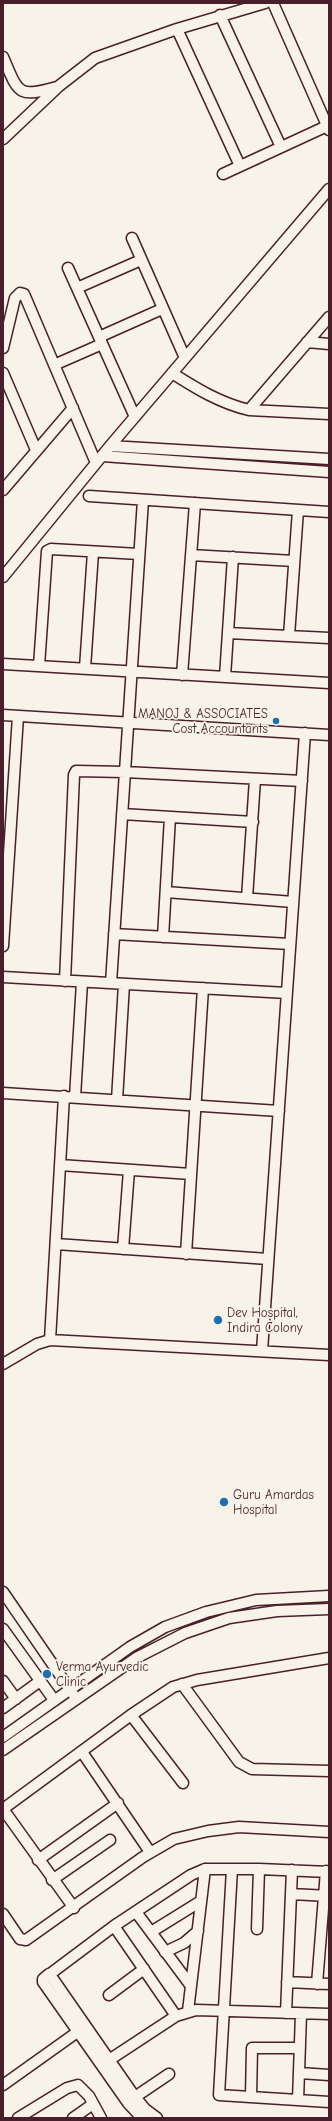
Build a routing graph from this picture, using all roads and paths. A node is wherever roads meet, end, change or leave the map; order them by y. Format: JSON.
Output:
{"nodes":[{"id":1,"x":265,"y":3,"type":"edge"},
{"id":2,"x":273,"y":3,"type":"edge"},
{"id":3,"x":220,"y":15,"type":"junction"},
{"id":4,"x":177,"y":29,"type":"junction"},
{"id":5,"x":3,"y":57,"type":"edge"},
{"id":6,"x":59,"y":86,"type":"junction"},
{"id":7,"x":328,"y":128,"type":"edge"},
{"id":8,"x":3,"y":139,"type":"edge"},
{"id":9,"x":281,"y":147,"type":"junction"},
{"id":10,"x":240,"y":166,"type":"junction"},
{"id":11,"x":223,"y":174,"type":"dead end"},
{"id":12,"x":329,"y":190,"type":"edge"},
{"id":13,"x":132,"y":238,"type":"dead end"},
{"id":14,"x":141,"y":260,"type":"junction"},
{"id":15,"x":68,"y":268,"type":"dead end"},
{"id":16,"x":77,"y":288,"type":"junction"},
{"id":17,"x":162,"y":308,"type":"junction"},
{"id":18,"x":329,"y":317,"type":"edge"},
{"id":19,"x":5,"y":328,"type":"edge"},
{"id":20,"x":100,"y":340,"type":"junction"},
{"id":21,"x":307,"y":342,"type":"junction"},
{"id":22,"x":329,"y":344,"type":"edge"},
{"id":23,"x":3,"y":348,"type":"edge"},
{"id":24,"x":185,"y":358,"type":"junction"},
{"id":25,"x":54,"y":365,"type":"junction"},
{"id":26,"x":3,"y":373,"type":"edge"},
{"id":27,"x":172,"y":373,"type":"junction"},
{"id":28,"x":72,"y":408,"type":"junction"},
{"id":29,"x":248,"y":410,"type":"junction"},
{"id":30,"x":329,"y":414,"type":"edge"},
{"id":31,"x":135,"y":417,"type":"junction"},
{"id":32,"x":110,"y":446,"type":"junction"},
{"id":33,"x":36,"y":450,"type":"junction"},
{"id":34,"x":329,"y":459,"type":"edge"},
{"id":35,"x":99,"y":460,"type":"junction"},
{"id":36,"x":329,"y":472,"type":"edge"},
{"id":37,"x":3,"y":490,"type":"edge"},
{"id":38,"x":89,"y":496,"type":"dead end"},
{"id":39,"x":143,"y":500,"type":"junction"},
{"id":40,"x":195,"y":503,"type":"junction"},
{"id":41,"x":298,"y":510,"type":"junction"},
{"id":42,"x":329,"y":512,"type":"edge"},
{"id":43,"x":93,"y":552,"type":"junction"},
{"id":44,"x":139,"y":554,"type":"junction"},
{"id":45,"x":191,"y":555,"type":"junction"},
{"id":46,"x":233,"y":557,"type":"junction"},
{"id":47,"x":294,"y":561,"type":"junction"},
{"id":48,"x":3,"y":577,"type":"edge"},
{"id":49,"x":228,"y":633,"type":"junction"},
{"id":50,"x":289,"y":636,"type":"junction"},
{"id":51,"x":329,"y":638,"type":"edge"},
{"id":52,"x":3,"y":664,"type":"edge"},
{"id":53,"x":39,"y":666,"type":"junction"},
{"id":54,"x":85,"y":668,"type":"junction"},
{"id":55,"x":132,"y":672,"type":"junction"},
{"id":56,"x":182,"y":675,"type":"junction"},
{"id":57,"x":225,"y":677,"type":"junction"},
{"id":58,"x":329,"y":683,"type":"edge"},
{"id":59,"x":3,"y":715,"type":"edge"},
{"id":60,"x":18,"y":716,"type":"junction"},
{"id":61,"x":128,"y":722,"type":"junction"},
{"id":62,"x":305,"y":733,"type":"junction"},
{"id":63,"x":329,"y":735,"type":"edge"},
{"id":64,"x":125,"y":772,"type":"junction"},
{"id":65,"x":255,"y":779,"type":"junction"},
{"id":66,"x":302,"y":781,"type":"junction"},
{"id":67,"x":122,"y":814,"type":"junction"},
{"id":68,"x":170,"y":817,"type":"junction"},
{"id":69,"x":253,"y":822,"type":"junction"},
{"id":70,"x":6,"y":842,"type":"edge"},
{"id":71,"x":166,"y":892,"type":"junction"},
{"id":72,"x":247,"y":898,"type":"junction"},
{"id":73,"x":293,"y":902,"type":"junction"},
{"id":74,"x":114,"y":934,"type":"junction"},
{"id":75,"x":163,"y":937,"type":"junction"},
{"id":76,"x":290,"y":944,"type":"junction"},
{"id":77,"x":3,"y":946,"type":"edge"},
{"id":78,"x":3,"y":977,"type":"edge"},
{"id":79,"x":65,"y":980,"type":"junction"},
{"id":80,"x":82,"y":982,"type":"junction"},
{"id":81,"x":111,"y":983,"type":"junction"},
{"id":82,"x":124,"y":984,"type":"junction"},
{"id":83,"x":203,"y":988,"type":"junction"},
{"id":84,"x":287,"y":993,"type":"junction"},
{"id":85,"x":3,"y":1093,"type":"edge"},
{"id":86,"x":64,"y":1096,"type":"junction"},
{"id":87,"x":75,"y":1097,"type":"junction"},
{"id":88,"x":117,"y":1100,"type":"junction"},
{"id":89,"x":196,"y":1105,"type":"junction"},
{"id":90,"x":279,"y":1111,"type":"junction"},
{"id":91,"x":60,"y":1165,"type":"junction"},
{"id":92,"x":129,"y":1170,"type":"junction"},
{"id":93,"x":191,"y":1174,"type":"junction"},
{"id":94,"x":56,"y":1244,"type":"junction"},
{"id":95,"x":122,"y":1249,"type":"junction"},
{"id":96,"x":186,"y":1254,"type":"junction"},
{"id":97,"x":268,"y":1259,"type":"junction"},
{"id":98,"x":50,"y":1340,"type":"junction"},
{"id":99,"x":262,"y":1351,"type":"junction"},
{"id":100,"x":329,"y":1355,"type":"edge"},
{"id":101,"x":3,"y":1364,"type":"edge"},
{"id":102,"x":3,"y":1592,"type":"edge"},
{"id":103,"x":329,"y":1596,"type":"edge"},
{"id":104,"x":329,"y":1609,"type":"edge"},
{"id":105,"x":3,"y":1629,"type":"edge"},
{"id":106,"x":329,"y":1658,"type":"edge"},
{"id":107,"x":3,"y":1681,"type":"edge"},
{"id":108,"x":40,"y":1681,"type":"junction"},
{"id":109,"x":182,"y":1684,"type":"junction"},
{"id":110,"x":70,"y":1689,"type":"junction"},
{"id":111,"x":16,"y":1699,"type":"junction"},
{"id":112,"x":77,"y":1699,"type":"junction"},
{"id":113,"x":54,"y":1700,"type":"junction"},
{"id":114,"x":3,"y":1708,"type":"edge"},
{"id":115,"x":131,"y":1715,"type":"junction"},
{"id":116,"x":3,"y":1737,"type":"edge"},
{"id":117,"x":3,"y":1750,"type":"edge"},
{"id":118,"x":82,"y":1752,"type":"junction"},
{"id":119,"x":329,"y":1771,"type":"edge"},
{"id":120,"x":183,"y":1783,"type":"dead end"},
{"id":121,"x":118,"y":1803,"type":"junction"},
{"id":122,"x":3,"y":1809,"type":"edge"},
{"id":123,"x":329,"y":1832,"type":"edge"},
{"id":124,"x":110,"y":1840,"type":"dead end"},
{"id":125,"x":150,"y":1852,"type":"junction"},
{"id":126,"x":38,"y":1860,"type":"junction"},
{"id":127,"x":259,"y":1868,"type":"junction"},
{"id":128,"x":205,"y":1869,"type":"junction"},
{"id":129,"x":232,"y":1869,"type":"junction"},
{"id":130,"x":292,"y":1870,"type":"junction"},
{"id":131,"x":327,"y":1872,"type":"edge"},
{"id":132,"x":52,"y":1880,"type":"junction"},
{"id":133,"x":291,"y":1894,"type":"junction"},
{"id":134,"x":326,"y":1896,"type":"edge"},
{"id":135,"x":202,"y":1901,"type":"junction"},
{"id":136,"x":74,"y":1908,"type":"junction"},
{"id":137,"x":136,"y":1912,"type":"junction"},
{"id":138,"x":3,"y":1914,"type":"edge"},
{"id":139,"x":7,"y":1925,"type":"edge"},
{"id":140,"x":114,"y":1926,"type":"junction"},
{"id":141,"x":257,"y":1929,"type":"dead end"},
{"id":142,"x":198,"y":1931,"type":"junction"},
{"id":143,"x":151,"y":1932,"type":"junction"},
{"id":144,"x":165,"y":1952,"type":"junction"},
{"id":145,"x":144,"y":1969,"type":"junction"},
{"id":146,"x":287,"y":1982,"type":"junction"},
{"id":147,"x":317,"y":1984,"type":"junction"},
{"id":148,"x":329,"y":1984,"type":"edge"},
{"id":149,"x":190,"y":1986,"type":"junction"},
{"id":150,"x":109,"y":1995,"type":"dead end"},
{"id":151,"x":188,"y":2011,"type":"junction"},
{"id":152,"x":224,"y":2012,"type":"junction"},
{"id":153,"x":286,"y":2013,"type":"junction"},
{"id":154,"x":301,"y":2014,"type":"junction"},
{"id":155,"x":329,"y":2014,"type":"edge"},
{"id":156,"x":176,"y":2016,"type":"junction"},
{"id":157,"x":83,"y":2028,"type":"junction"},
{"id":158,"x":300,"y":2048,"type":"junction"},
{"id":159,"x":106,"y":2061,"type":"junction"},
{"id":160,"x":170,"y":2074,"type":"dead end"},
{"id":161,"x":300,"y":2074,"type":"junction"},
{"id":162,"x":329,"y":2075,"type":"edge"},
{"id":163,"x":3,"y":2085,"type":"edge"},
{"id":164,"x":135,"y":2097,"type":"junction"},
{"id":165,"x":251,"y":2097,"type":"junction"},
{"id":166,"x":298,"y":2100,"type":"junction"},
{"id":167,"x":329,"y":2102,"type":"edge"},
{"id":168,"x":93,"y":2104,"type":"junction"},
{"id":169,"x":136,"y":2116,"type":"edge"},
{"id":170,"x":18,"y":2118,"type":"edge"},
{"id":171,"x":73,"y":2118,"type":"edge"},
{"id":172,"x":101,"y":2118,"type":"edge"},
{"id":173,"x":157,"y":2118,"type":"edge"}],
"edges":[{"from":1,"to":3,"type":"street"},
{"from":2,"to":7,"type":"street"},
{"from":3,"to":4,"type":"street"},
{"from":3,"to":9,"type":"street"},
{"from":4,"to":6,"type":"street"},
{"from":4,"to":10,"type":"street"},
{"from":5,"to":6,"type":"street"},
{"from":6,"to":8,"type":"street"},
{"from":7,"to":9,"type":"street"},
{"from":9,"to":10,"type":"street"},
{"from":10,"to":11,"type":"street"},
{"from":12,"to":24,"type":"street"},
{"from":13,"to":14,"type":"street"},
{"from":14,"to":16,"type":"street"},
{"from":14,"to":17,"type":"street"},
{"from":15,"to":16,"type":"street"},
{"from":16,"to":20,"type":"street"},
{"from":17,"to":20,"type":"street"},
{"from":17,"to":24,"type":"street"},
{"from":18,"to":21,"type":"street"},
{"from":19,"to":23,"type":"street"},
{"from":19,"to":25,"type":"street"},
{"from":20,"to":25,"type":"street"},
{"from":20,"to":31,"type":"street"},
{"from":21,"to":22,"type":"street"},
{"from":21,"to":29,"type":"street"},
{"from":24,"to":27,"type":"street"},
{"from":25,"to":28,"type":"street"},
{"from":26,"to":33,"type":"street"},
{"from":27,"to":29,"type":"street"},
{"from":27,"to":31,"type":"street"},
{"from":28,"to":33,"type":"street"},
{"from":28,"to":35,"type":"street"},
{"from":29,"to":30,"type":"street"},
{"from":31,"to":32,"type":"street"},
{"from":32,"to":34,"type":"street"},
{"from":32,"to":35,"type":"street"},
{"from":33,"to":37,"type":"street"},
{"from":35,"to":36,"type":"street"},
{"from":35,"to":48,"type":"street"},
{"from":38,"to":39,"type":"street"},
{"from":39,"to":40,"type":"street"},
{"from":39,"to":44,"type":"street"},
{"from":40,"to":41,"type":"street"},
{"from":40,"to":45,"type":"street"},
{"from":41,"to":42,"type":"street"},
{"from":41,"to":47,"type":"street"},
{"from":43,"to":44,"type":"street"},
{"from":43,"to":53,"type":"street"},
{"from":43,"to":54,"type":"street"},
{"from":44,"to":55,"type":"street"},
{"from":45,"to":46,"type":"street"},
{"from":45,"to":56,"type":"street"},
{"from":46,"to":47,"type":"street"},
{"from":46,"to":49,"type":"street"},
{"from":47,"to":50,"type":"street"},
{"from":49,"to":50,"type":"street"},
{"from":49,"to":57,"type":"street"},
{"from":50,"to":51,"type":"street"},
{"from":52,"to":53,"type":"street"},
{"from":53,"to":54,"type":"street"},
{"from":54,"to":55,"type":"street"},
{"from":55,"to":56,"type":"street"},
{"from":55,"to":61,"type":"street"},
{"from":56,"to":57,"type":"street"},
{"from":57,"to":58,"type":"street"},
{"from":59,"to":60,"type":"street"},
{"from":60,"to":61,"type":"street"},
{"from":60,"to":70,"type":"street"},
{"from":61,"to":62,"type":"street"},
{"from":61,"to":64,"type":"street"},
{"from":62,"to":63,"type":"street"},
{"from":62,"to":66,"type":"street"},
{"from":64,"to":65,"type":"street"},
{"from":64,"to":67,"type":"street"},
{"from":64,"to":79,"type":"street"},
{"from":65,"to":66,"type":"street"},
{"from":65,"to":69,"type":"street"},
{"from":66,"to":73,"type":"street"},
{"from":67,"to":68,"type":"street"},
{"from":67,"to":74,"type":"street"},
{"from":68,"to":69,"type":"street"},
{"from":68,"to":71,"type":"street"},
{"from":69,"to":72,"type":"street"},
{"from":70,"to":77,"type":"street"},
{"from":71,"to":72,"type":"street"},
{"from":71,"to":75,"type":"street"},
{"from":72,"to":73,"type":"street"},
{"from":73,"to":76,"type":"street"},
{"from":74,"to":75,"type":"street"},
{"from":74,"to":81,"type":"street"},
{"from":75,"to":76,"type":"street"},
{"from":76,"to":84,"type":"street"},
{"from":78,"to":79,"type":"street"},
{"from":79,"to":80,"type":"street"},
{"from":80,"to":81,"type":"street"},
{"from":80,"to":87,"type":"street"},
{"from":81,"to":82,"type":"street"},
{"from":82,"to":83,"type":"street"},
{"from":82,"to":88,"type":"street"},
{"from":83,"to":84,"type":"street"},
{"from":83,"to":89,"type":"street"},
{"from":84,"to":90,"type":"street"},
{"from":85,"to":86,"type":"street"},
{"from":86,"to":87,"type":"street"},
{"from":86,"to":91,"type":"street"},
{"from":87,"to":88,"type":"street"},
{"from":88,"to":89,"type":"street"},
{"from":89,"to":90,"type":"street"},
{"from":89,"to":93,"type":"street"},
{"from":90,"to":97,"type":"street"},
{"from":91,"to":92,"type":"street"},
{"from":91,"to":94,"type":"street"},
{"from":92,"to":93,"type":"street"},
{"from":92,"to":95,"type":"street"},
{"from":93,"to":96,"type":"street"},
{"from":94,"to":95,"type":"street"},
{"from":94,"to":98,"type":"street"},
{"from":95,"to":96,"type":"street"},
{"from":96,"to":97,"type":"street"},
{"from":97,"to":99,"type":"street"},
{"from":98,"to":99,"type":"street"},
{"from":98,"to":101,"type":"street"},
{"from":99,"to":100,"type":"street"},
{"from":102,"to":110,"type":"street"},
{"from":103,"to":110,"type":"street"},
{"from":104,"to":112,"type":"street"},
{"from":105,"to":108,"type":"street"},
{"from":106,"to":109,"type":"street"},
{"from":107,"to":111,"type":"street"},
{"from":108,"to":111,"type":"street"},
{"from":108,"to":113,"type":"street"},
{"from":109,"to":115,"type":"street"},
{"from":109,"to":119,"type":"street"},
{"from":110,"to":112,"type":"street"},
{"from":110,"to":113,"type":"street"},
{"from":111,"to":114,"type":"street"},
{"from":112,"to":117,"type":"street"},
{"from":113,"to":116,"type":"street"},
{"from":115,"to":118,"type":"street"},
{"from":115,"to":120,"type":"street"},
{"from":118,"to":121,"type":"street"},
{"from":118,"to":122,"type":"street"},
{"from":121,"to":125,"type":"street"},
{"from":121,"to":126,"type":"street"},
{"from":122,"to":126,"type":"street"},
{"from":123,"to":125,"type":"street"},
{"from":124,"to":132,"type":"street"},
{"from":125,"to":136,"type":"street"},
{"from":126,"to":132,"type":"street"},
{"from":127,"to":129,"type":"street"},
{"from":127,"to":130,"type":"street"},
{"from":127,"to":141,"type":"street"},
{"from":128,"to":129,"type":"street"},
{"from":128,"to":135,"type":"street"},
{"from":128,"to":137,"type":"street"},
{"from":129,"to":152,"type":"street"},
{"from":130,"to":131,"type":"street"},
{"from":130,"to":133,"type":"street"},
{"from":131,"to":134,"type":"street"},
{"from":132,"to":136,"type":"street"},
{"from":133,"to":134,"type":"street"},
{"from":133,"to":146,"type":"street"},
{"from":134,"to":147,"type":"street"},
{"from":135,"to":142,"type":"street"},
{"from":135,"to":143,"type":"street"},
{"from":136,"to":139,"type":"street"},
{"from":137,"to":140,"type":"street"},
{"from":137,"to":143,"type":"street"},
{"from":138,"to":139,"type":"street"},
{"from":140,"to":145,"type":"street"},
{"from":140,"to":157,"type":"street"},
{"from":142,"to":144,"type":"street"},
{"from":142,"to":149,"type":"street"},
{"from":143,"to":144,"type":"street"},
{"from":144,"to":149,"type":"street"},
{"from":145,"to":150,"type":"street"},
{"from":145,"to":156,"type":"street"},
{"from":146,"to":147,"type":"street"},
{"from":146,"to":153,"type":"street"},
{"from":147,"to":148,"type":"street"},
{"from":149,"to":151,"type":"street"},
{"from":151,"to":152,"type":"street"},
{"from":151,"to":156,"type":"street"},
{"from":152,"to":153,"type":"street"},
{"from":152,"to":165,"type":"street"},
{"from":153,"to":154,"type":"street"},
{"from":154,"to":155,"type":"street"},
{"from":154,"to":158,"type":"street"},
{"from":156,"to":159,"type":"street"},
{"from":157,"to":159,"type":"street"},
{"from":157,"to":163,"type":"street"},
{"from":158,"to":161,"type":"street"},
{"from":158,"to":165,"type":"street"},
{"from":159,"to":164,"type":"street"},
{"from":159,"to":169,"type":"street"},
{"from":160,"to":164,"type":"street"},
{"from":161,"to":162,"type":"street"},
{"from":161,"to":166,"type":"street"},
{"from":164,"to":173,"type":"street"},
{"from":165,"to":166,"type":"street"},
{"from":166,"to":167,"type":"street"},
{"from":168,"to":170,"type":"street"},
{"from":168,"to":171,"type":"street"},
{"from":168,"to":172,"type":"street"}]}
